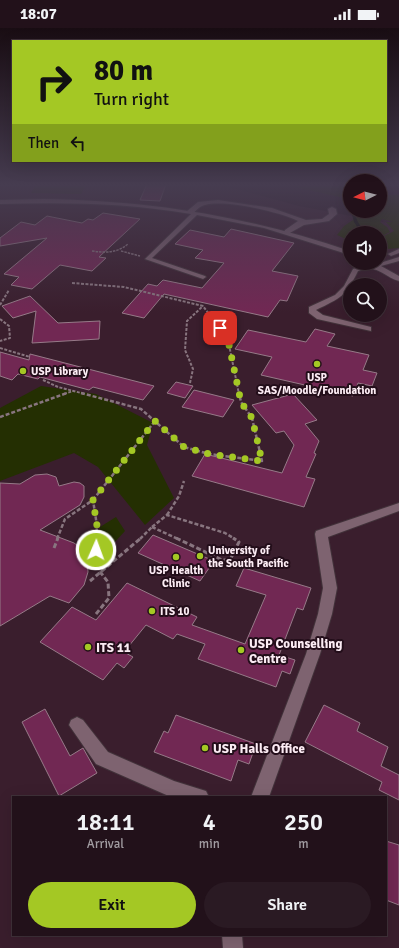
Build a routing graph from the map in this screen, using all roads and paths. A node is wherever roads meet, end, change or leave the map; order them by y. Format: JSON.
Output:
{"nodes":[{"id":1,"x":178,"y":227,"type":"edge"},
{"id":2,"x":264,"y":227,"type":"edge"},
{"id":3,"x":297,"y":227,"type":"edge"},
{"id":4,"x":288,"y":232,"type":"junction"},
{"id":5,"x":128,"y":244,"type":"dead end"},
{"id":6,"x":343,"y":250,"type":"edge"},
{"id":7,"x":92,"y":251,"type":"dead end"},
{"id":8,"x":121,"y":251,"type":"junction"},
{"id":9,"x":399,"y":251,"type":"edge"},
{"id":10,"x":391,"y":254,"type":"dead end"},
{"id":11,"x":148,"y":259,"type":"junction"},
{"id":12,"x":399,"y":259,"type":"edge"},
{"id":13,"x":387,"y":262,"type":"edge"},
{"id":14,"x":355,"y":270,"type":"edge"},
{"id":15,"x":382,"y":270,"type":"edge"},
{"id":16,"x":203,"y":278,"type":"dead end"},
{"id":17,"x":399,"y":279,"type":"edge"},
{"id":18,"x":72,"y":283,"type":"dead end"},
{"id":19,"x":8,"y":290,"type":"dead end"},
{"id":20,"x":0,"y":305,"type":"edge"},
{"id":21,"x":203,"y":306,"type":"junction"},
{"id":22,"x":0,"y":319,"type":"edge"},
{"id":23,"x":368,"y":329,"type":"dead end"},
{"id":24,"x":0,"y":341,"type":"edge"},
{"id":25,"x":0,"y":348,"type":"edge"},
{"id":26,"x":30,"y":357,"type":"dead end"},
{"id":27,"x":43,"y":380,"type":"dead end"},
{"id":28,"x":190,"y":383,"type":"dead end"},
{"id":29,"x":73,"y":391,"type":"junction"},
{"id":30,"x":0,"y":417,"type":"edge"},
{"id":31,"x":155,"y":421,"type":"junction"},
{"id":32,"x":184,"y":481,"type":"dead end"},
{"id":33,"x":93,"y":500,"type":"junction"},
{"id":34,"x":399,"y":507,"type":"edge"},
{"id":35,"x":167,"y":515,"type":"junction"},
{"id":36,"x":152,"y":527,"type":"junction"},
{"id":37,"x":54,"y":548,"type":"dead end"},
{"id":38,"x":101,"y":573,"type":"junction"},
{"id":39,"x":90,"y":582,"type":"dead end"},
{"id":40,"x":96,"y":614,"type":"dead end"},
{"id":41,"x":77,"y":725,"type":"dead end"},
{"id":42,"x":197,"y":796,"type":"edge"},
{"id":43,"x":260,"y":796,"type":"edge"},
{"id":44,"x":232,"y":936,"type":"edge"},
{"id":45,"x":233,"y":948,"type":"edge"}],
"edges":[{"from":1,"to":11,"type":"lane"},
{"from":2,"to":4,"type":"lane"},
{"from":3,"to":4,"type":"street"},
{"from":4,"to":6,"type":"lane"},
{"from":5,"to":8,"type":"path"},
{"from":7,"to":8,"type":"path"},
{"from":8,"to":11,"type":"path"},
{"from":9,"to":10,"type":"lane"},
{"from":11,"to":16,"type":"lane"},
{"from":12,"to":13,"type":"lane"},
{"from":14,"to":23,"type":"lane"},
{"from":15,"to":17,"type":"lane"},
{"from":18,"to":21,"type":"path"},
{"from":19,"to":20,"type":"path"},
{"from":21,"to":28,"type":"path"},
{"from":21,"to":31,"type":"path"},
{"from":22,"to":24,"type":"path"},
{"from":25,"to":26,"type":"path"},
{"from":27,"to":29,"type":"path"},
{"from":29,"to":30,"type":"path"},
{"from":29,"to":31,"type":"path"},
{"from":31,"to":33,"type":"path"},
{"from":32,"to":35,"type":"path"},
{"from":33,"to":37,"type":"path"},
{"from":33,"to":38,"type":"path"},
{"from":34,"to":43,"type":"street"},
{"from":35,"to":36,"type":"path"},
{"from":35,"to":36,"type":"path"},
{"from":36,"to":38,"type":"path"},
{"from":38,"to":39,"type":"path"},
{"from":38,"to":40,"type":"path"},
{"from":41,"to":42,"type":"street"},
{"from":44,"to":45,"type":"street"}]}
